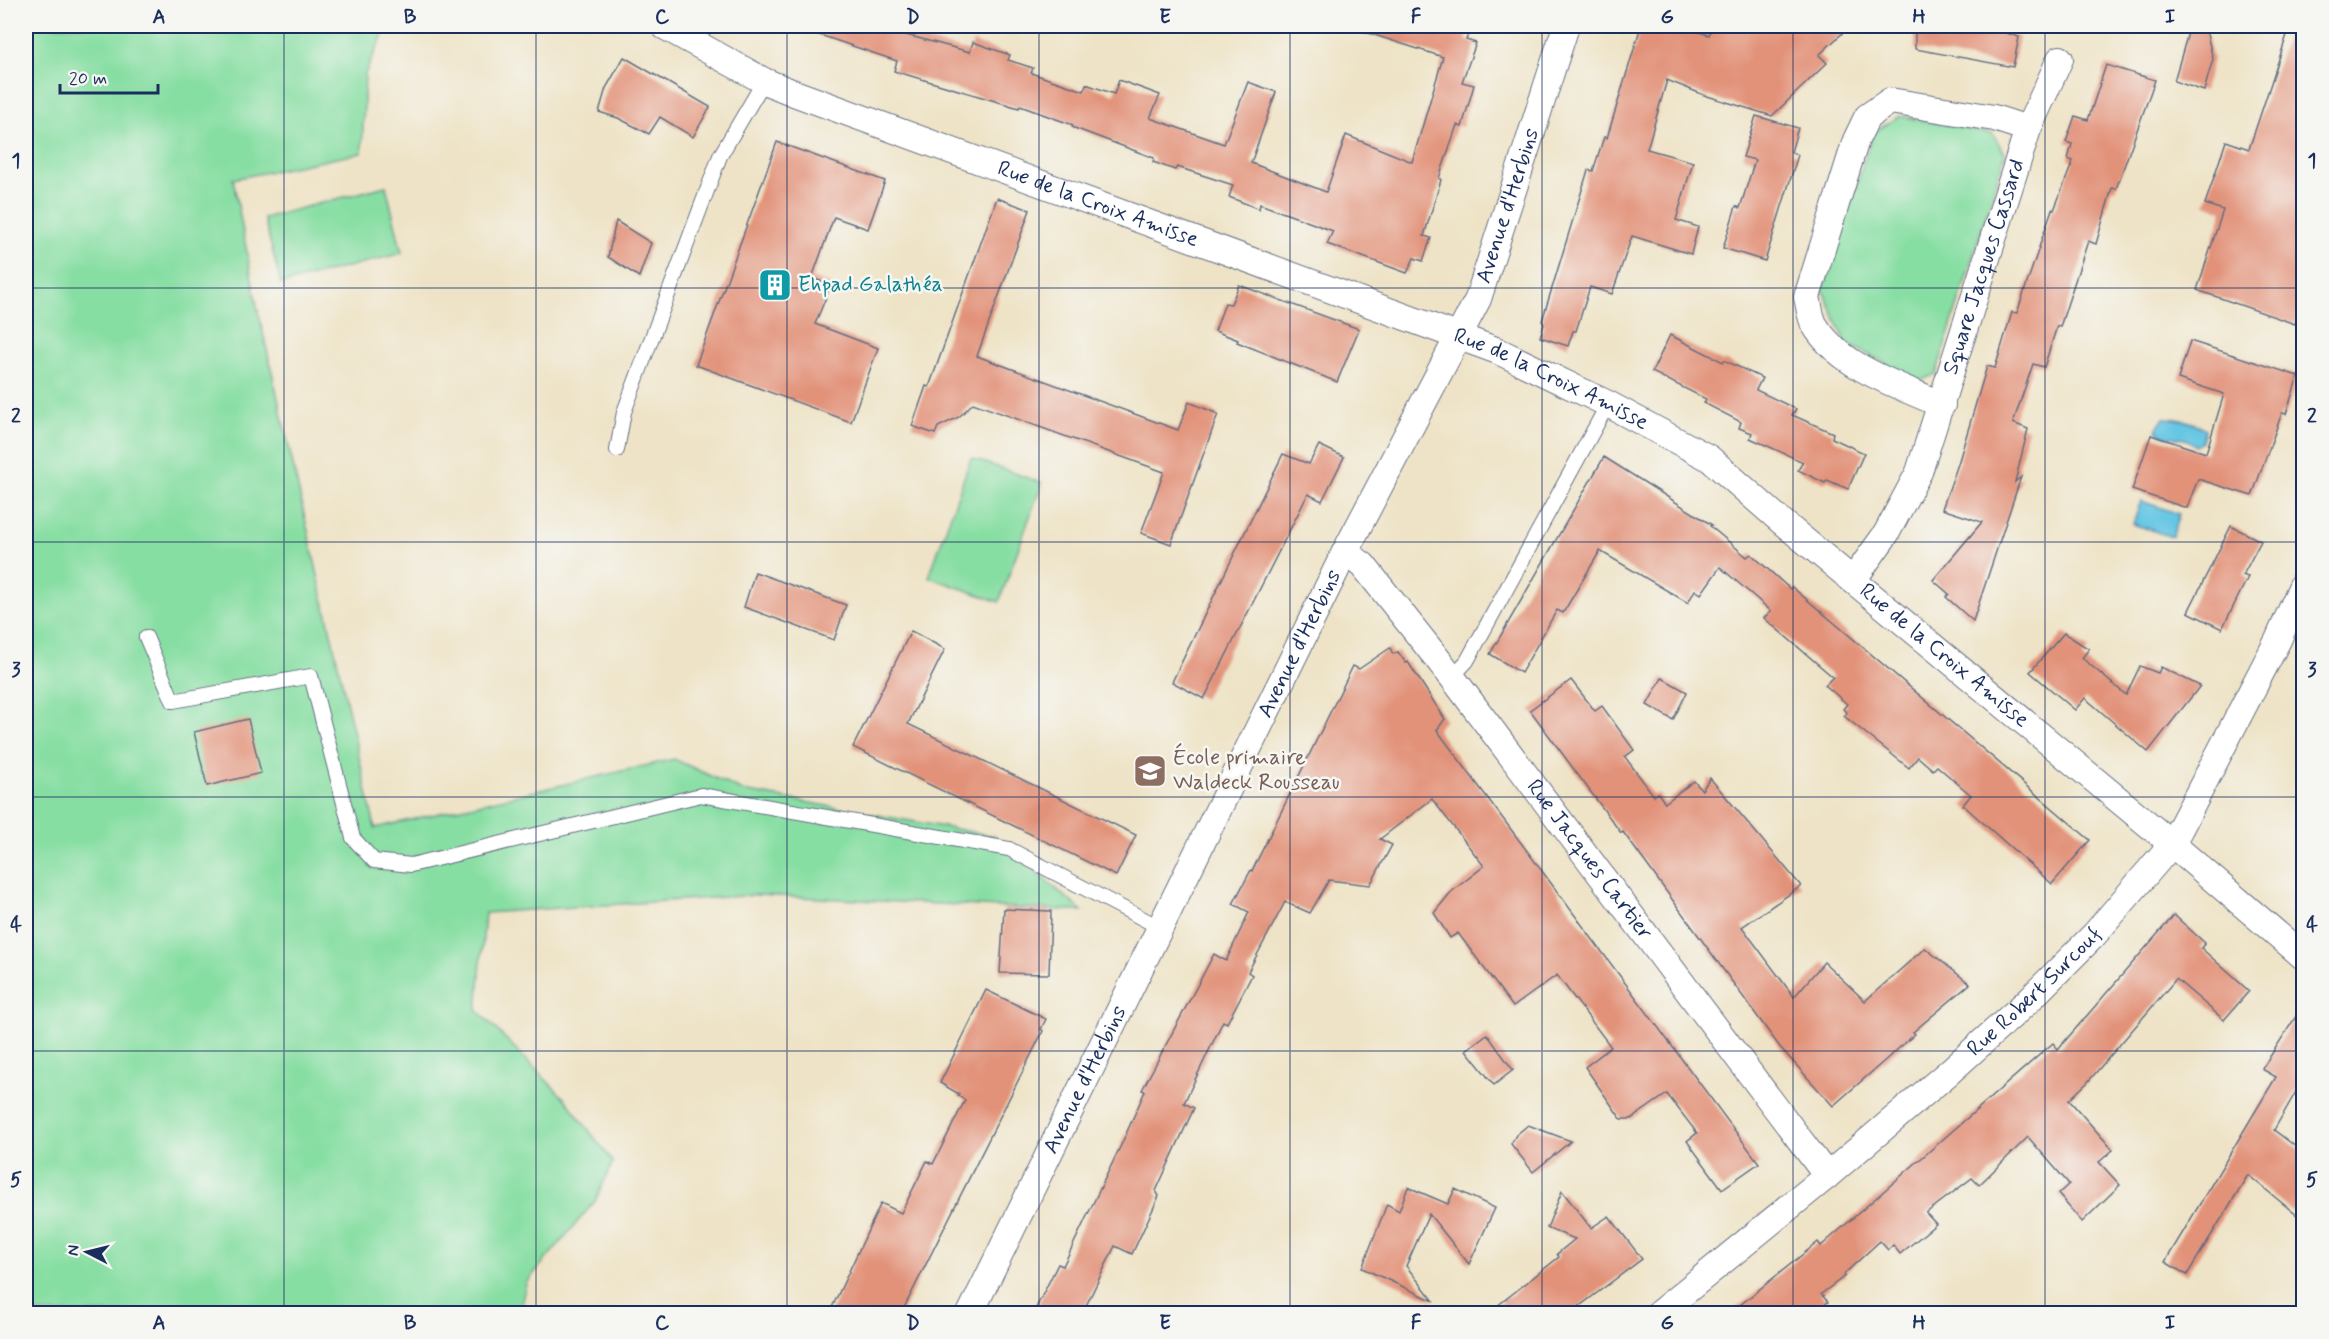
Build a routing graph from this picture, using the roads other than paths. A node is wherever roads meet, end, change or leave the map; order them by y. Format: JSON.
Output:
{"nodes":[{"id":1,"x":664,"y":26,"type":"edge"},
{"id":2,"x":1566,"y":26,"type":"edge"},
{"id":3,"x":2060,"y":59,"type":"dead end"},
{"id":4,"x":764,"y":81,"type":"junction"},
{"id":5,"x":2028,"y":129,"type":"junction"},
{"id":6,"x":1459,"y":336,"type":"junction"},
{"id":7,"x":1608,"y":404,"type":"junction"},
{"id":8,"x":1942,"y":405,"type":"junction"},
{"id":9,"x":617,"y":450,"type":"dead end"},
{"id":10,"x":1345,"y":552,"type":"junction"},
{"id":11,"x":1853,"y":580,"type":"junction"},
{"id":12,"x":2304,"y":581,"type":"edge"},
{"id":13,"x":146,"y":637,"type":"dead end"},
{"id":14,"x":1452,"y":677,"type":"junction"},
{"id":15,"x":2172,"y":843,"type":"junction"},
{"id":16,"x":1159,"y":927,"type":"junction"},
{"id":17,"x":2304,"y":957,"type":"edge"},
{"id":18,"x":1827,"y":1176,"type":"junction"},
{"id":19,"x":970,"y":1314,"type":"edge"},
{"id":20,"x":1658,"y":1314,"type":"edge"}],
"edges":[{"from":1,"to":4,"type":"street","name":"Rue de la Croix Amisse"},
{"from":2,"to":6,"type":"street","name":"Avenue d'Herbins"},
{"from":3,"to":5,"type":"street","name":"Square Jacques Cassard"},
{"from":4,"to":6,"type":"street","name":"Rue de la Croix Amisse"},
{"from":4,"to":9,"type":"lane"},
{"from":5,"to":8,"type":"street","name":"Square Jacques Cassard"},
{"from":5,"to":8,"type":"street","name":"Square Jacques Cassard"},
{"from":6,"to":7,"type":"street","name":"Rue de la Croix Amisse"},
{"from":6,"to":10,"type":"street","name":"Avenue d'Herbins"},
{"from":7,"to":11,"type":"street","name":"Rue de la Croix Amisse"},
{"from":7,"to":14,"type":"lane"},
{"from":8,"to":11,"type":"street","name":"Square Jacques Cassard"},
{"from":10,"to":14,"type":"street","name":"Rue Jacques Cartier"},
{"from":10,"to":16,"type":"street","name":"Avenue d'Herbins"},
{"from":11,"to":15,"type":"street","name":"Rue de la Croix Amisse"},
{"from":12,"to":15,"type":"street","name":"Rue Robert Surcouf"},
{"from":13,"to":16,"type":"lane"},
{"from":14,"to":18,"type":"street","name":"Rue Jacques Cartier"},
{"from":15,"to":17,"type":"street","name":"Rue de la Croix Amisse"},
{"from":15,"to":18,"type":"street","name":"Rue Robert Surcouf"},
{"from":16,"to":19,"type":"street","name":"Avenue d'Herbins"},
{"from":18,"to":20,"type":"street","name":"Rue Robert Surcouf"}]}
